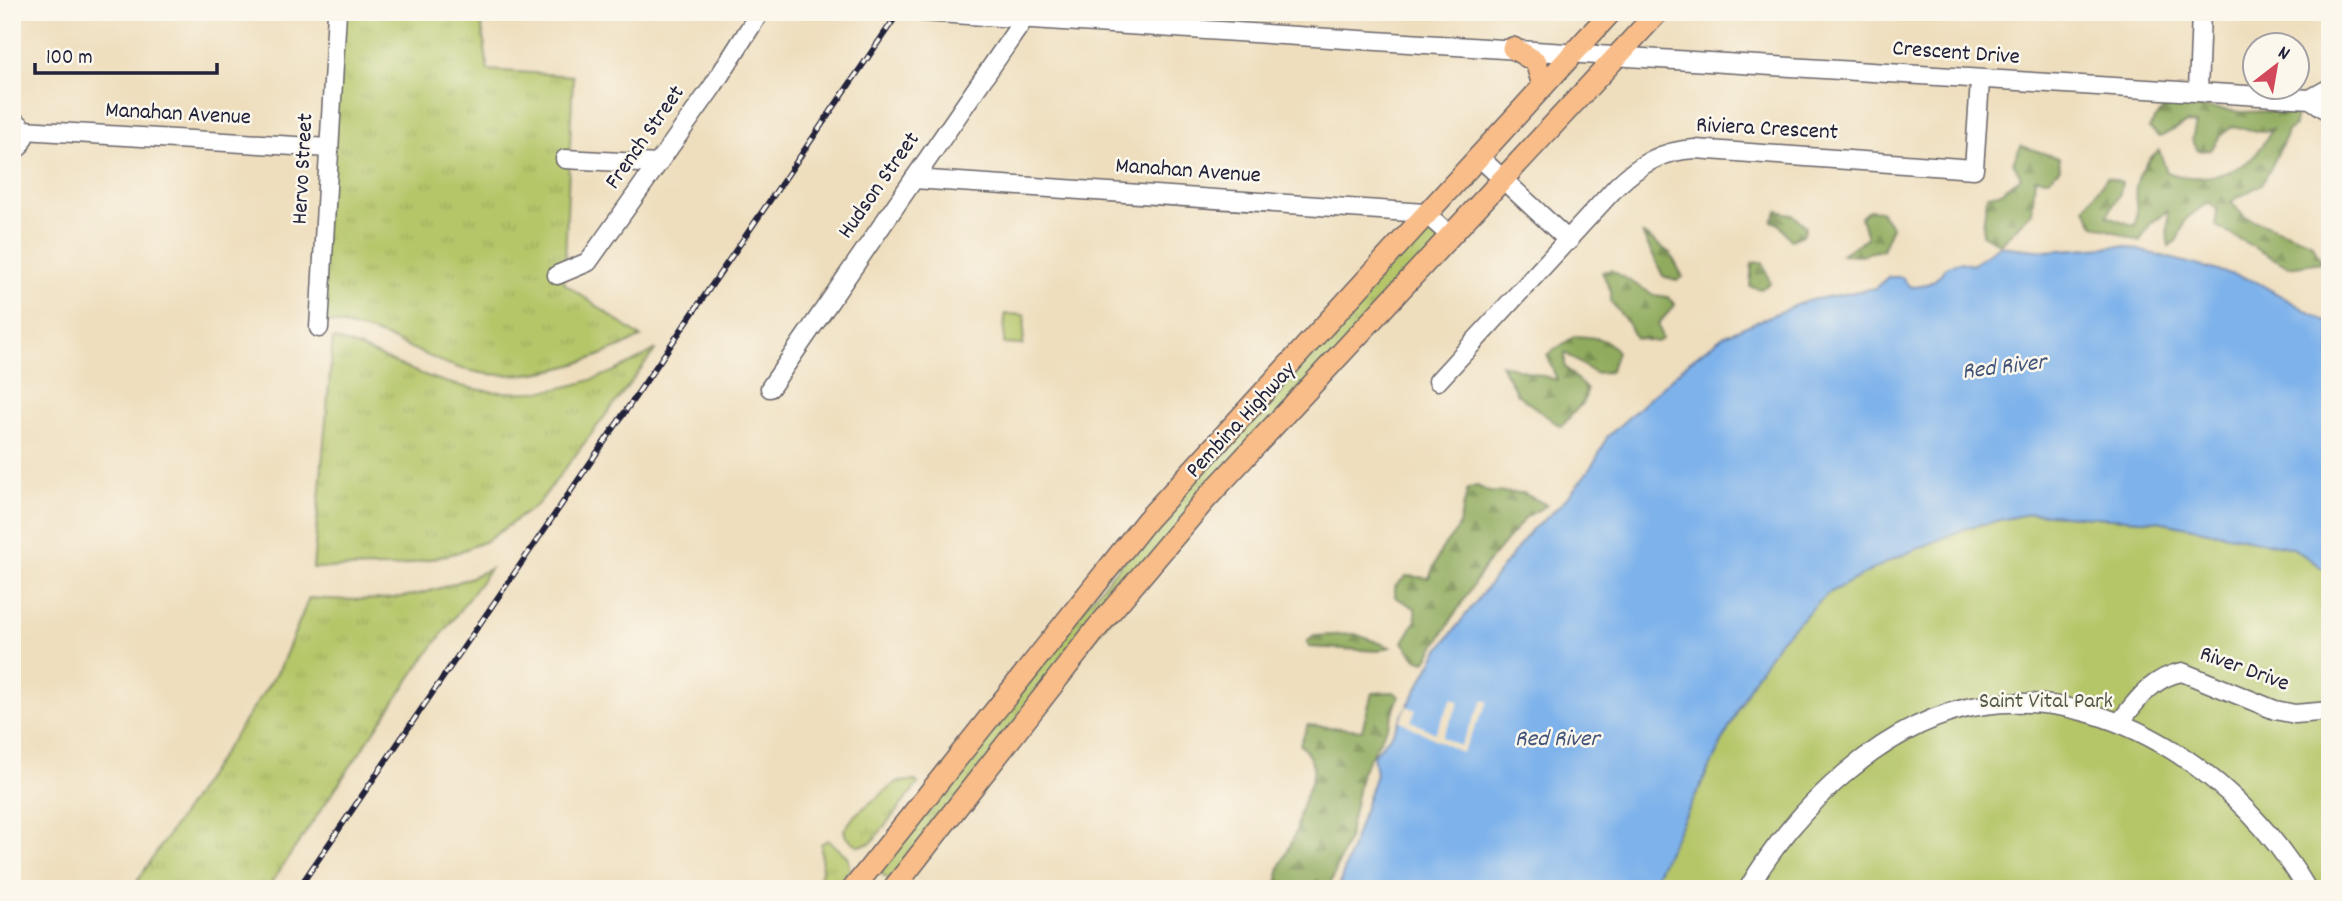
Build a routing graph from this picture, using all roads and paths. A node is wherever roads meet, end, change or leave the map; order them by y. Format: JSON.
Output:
{"nodes":[{"id":1,"x":337,"y":12,"type":"edge"},
{"id":2,"x":760,"y":12,"type":"edge"},
{"id":3,"x":922,"y":12,"type":"edge"},
{"id":4,"x":1611,"y":12,"type":"edge"},
{"id":5,"x":1658,"y":12,"type":"edge"},
{"id":6,"x":2201,"y":12,"type":"edge"},
{"id":7,"x":1027,"y":15,"type":"edge"},
{"id":8,"x":1513,"y":48,"type":"junction"},
{"id":9,"x":1575,"y":52,"type":"junction"},
{"id":10,"x":1616,"y":56,"type":"junction"},
{"id":11,"x":1980,"y":80,"type":"junction"},
{"id":12,"x":1543,"y":85,"type":"junction"},
{"id":13,"x":2330,"y":88,"type":"edge"},
{"id":14,"x":2198,"y":92,"type":"junction"},
{"id":15,"x":2240,"y":95,"type":"edge"},
{"id":16,"x":2310,"y":99,"type":"joint"},
{"id":17,"x":2330,"y":112,"type":"edge"},
{"id":18,"x":18,"y":125,"type":"edge"},
{"id":19,"x":329,"y":148,"type":"junction"},
{"id":20,"x":12,"y":151,"type":"edge"},
{"id":21,"x":1478,"y":156,"type":"junction"},
{"id":22,"x":565,"y":159,"type":"dead end"},
{"id":23,"x":658,"y":164,"type":"junction"},
{"id":24,"x":914,"y":179,"type":"junction"},
{"id":25,"x":1502,"y":180,"type":"junction"},
{"id":26,"x":1425,"y":213,"type":"junction"},
{"id":27,"x":1450,"y":235,"type":"junction"},
{"id":28,"x":1569,"y":240,"type":"junction"},
{"id":29,"x":557,"y":275,"type":"dead end"},
{"id":30,"x":319,"y":328,"type":"dead end"},
{"id":31,"x":1301,"y":349,"type":"junction"},
{"id":32,"x":1325,"y":370,"type":"junction"},
{"id":33,"x":1438,"y":381,"type":"dead end"},
{"id":34,"x":770,"y":388,"type":"dead end"},
{"id":35,"x":2330,"y":711,"type":"edge"},
{"id":36,"x":2120,"y":722,"type":"junction"},
{"id":37,"x":853,"y":889,"type":"edge"},
{"id":38,"x":893,"y":889,"type":"edge"},
{"id":39,"x":1748,"y":889,"type":"edge"},
{"id":40,"x":2306,"y":889,"type":"edge"}],
"edges":[{"from":1,"to":19,"type":"street","name":"Hervo Street"},
{"from":2,"to":23,"type":"street","name":"French Street"},
{"from":3,"to":7,"type":"street","name":"Crescent Drive"},
{"from":4,"to":9,"type":"main road","name":"Pembina Highway"},
{"from":5,"to":10,"type":"main road","name":"Pembina Highway"},
{"from":6,"to":14,"type":"street"},
{"from":7,"to":8,"type":"street","name":"Crescent Drive"},
{"from":7,"to":24,"type":"street","name":"Hudson Street"},
{"from":8,"to":9,"type":"street","name":"Crescent Drive"},
{"from":8,"to":12,"type":"main road"},
{"from":9,"to":10,"type":"street","name":"Crescent Drive"},
{"from":9,"to":12,"type":"main road","name":"Pembina Highway"},
{"from":10,"to":11,"type":"street","name":"Crescent Drive"},
{"from":10,"to":25,"type":"main road","name":"Pembina Highway"},
{"from":11,"to":14,"type":"street","name":"Crescent Drive"},
{"from":11,"to":28,"type":"street","name":"Riviera Crescent"},
{"from":12,"to":21,"type":"main road","name":"Pembina Highway"},
{"from":13,"to":16,"type":"street"},
{"from":14,"to":15,"type":"street","name":"Crescent Drive"},
{"from":16,"to":17,"type":"street","name":"Crescent Drive"},
{"from":18,"to":19,"type":"street","name":"Manahan Avenue"},
{"from":18,"to":20,"type":"street","name":"Manahan Avenue"},
{"from":19,"to":30,"type":"street","name":"Hervo Street"},
{"from":21,"to":25,"type":"street"},
{"from":21,"to":26,"type":"main road","name":"Pembina Highway"},
{"from":22,"to":23,"type":"street"},
{"from":23,"to":29,"type":"street","name":"French Street"},
{"from":24,"to":26,"type":"street","name":"Manahan Avenue"},
{"from":24,"to":34,"type":"street","name":"Hudson Street"},
{"from":25,"to":27,"type":"main road","name":"Pembina Highway"},
{"from":25,"to":28,"type":"street"},
{"from":26,"to":27,"type":"street"},
{"from":26,"to":31,"type":"main road","name":"Pembina Highway"},
{"from":27,"to":32,"type":"main road","name":"Pembina Highway"},
{"from":28,"to":33,"type":"street","name":"Riviera Crescent"},
{"from":31,"to":32,"type":"main road"},
{"from":31,"to":37,"type":"main road","name":"Pembina Highway"},
{"from":32,"to":38,"type":"main road","name":"Pembina Highway"},
{"from":35,"to":36,"type":"street","name":"River Drive"},
{"from":36,"to":39,"type":"street"},
{"from":36,"to":40,"type":"street"}]}
